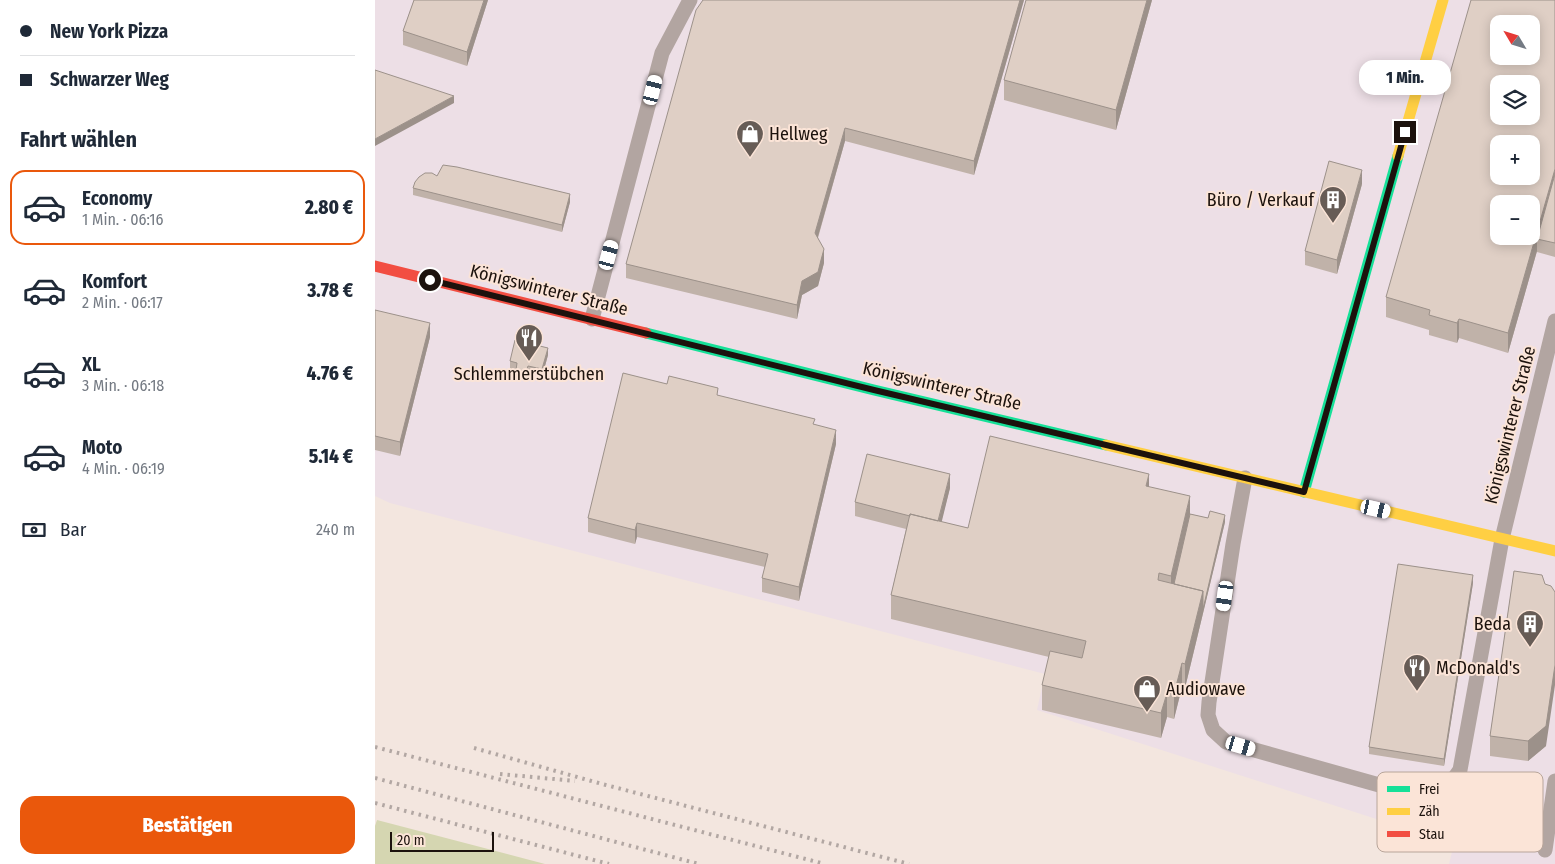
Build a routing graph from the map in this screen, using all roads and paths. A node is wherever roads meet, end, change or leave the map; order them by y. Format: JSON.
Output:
{"nodes":[{"id":1,"x":690,"y":0,"type":"edge"},
{"id":2,"x":1443,"y":0,"type":"edge"},
{"id":3,"x":375,"y":266,"type":"edge"},
{"id":4,"x":592,"y":319,"type":"junction"},
{"id":5,"x":1555,"y":321,"type":"edge"},
{"id":6,"x":1245,"y":478,"type":"junction"},
{"id":7,"x":1304,"y":492,"type":"junction"},
{"id":8,"x":1502,"y":539,"type":"junction"},
{"id":9,"x":1555,"y":551,"type":"edge"},
{"id":10,"x":1459,"y":772,"type":"edge"},
{"id":11,"x":1555,"y":780,"type":"edge"},
{"id":12,"x":1377,"y":784,"type":"edge"},
{"id":13,"x":1545,"y":850,"type":"dead end"}],
"edges":[{"from":1,"to":4,"type":"lane"},
{"from":2,"to":7,"type":"main road"},
{"from":3,"to":4,"type":"main road","name":"Königswinterer Straße"},
{"from":4,"to":6,"type":"main road","name":"Königswinterer Straße"},
{"from":5,"to":8,"type":"lane","name":"Königswinterer Straße"},
{"from":6,"to":7,"type":"main road","name":"Königswinterer Straße"},
{"from":6,"to":12,"type":"lane"},
{"from":7,"to":8,"type":"main road","name":"Königswinterer Straße"},
{"from":8,"to":9,"type":"main road","name":"Königswinterer Straße"},
{"from":8,"to":10,"type":"lane"},
{"from":11,"to":13,"type":"lane"}]}
